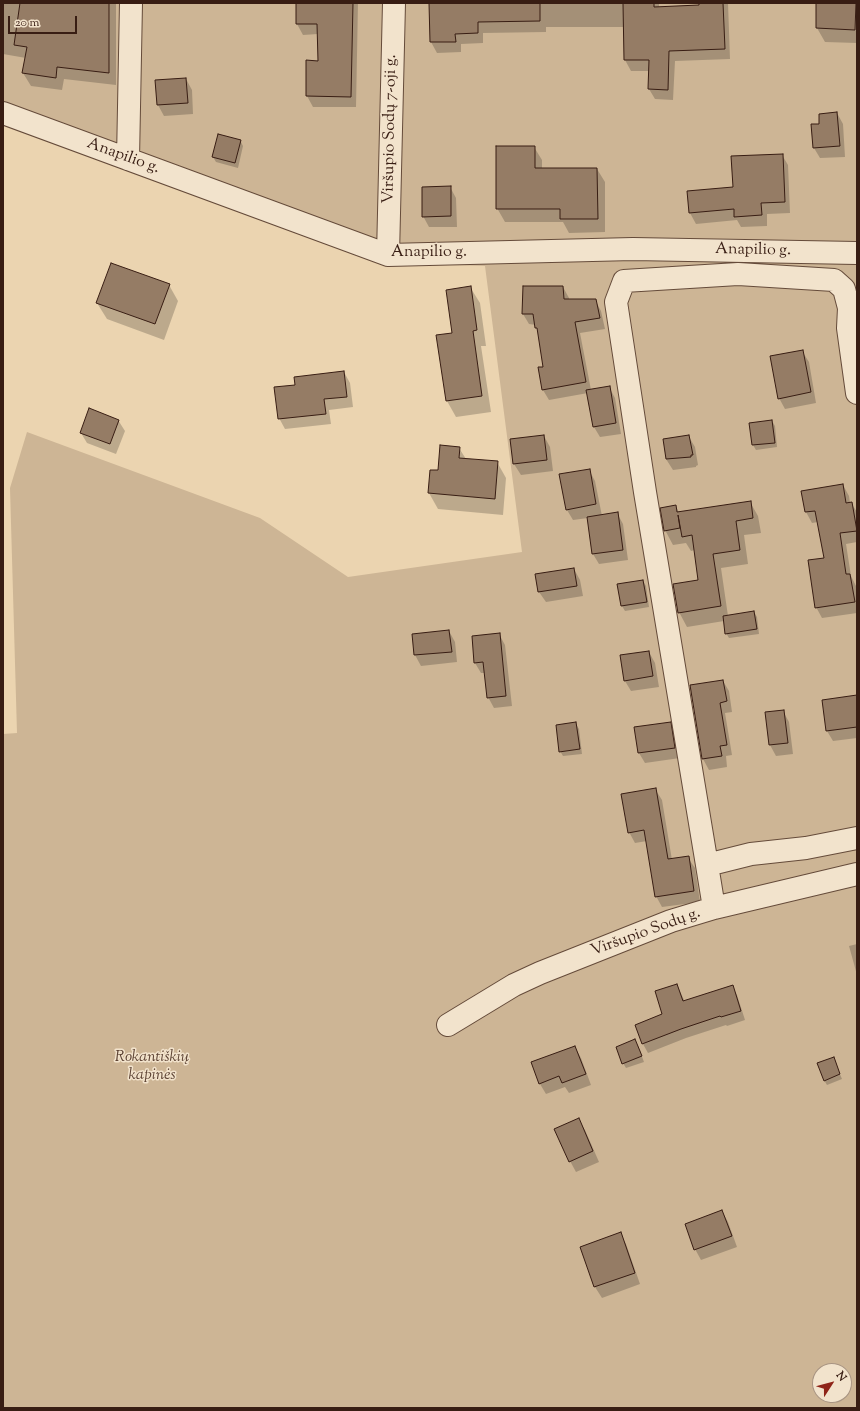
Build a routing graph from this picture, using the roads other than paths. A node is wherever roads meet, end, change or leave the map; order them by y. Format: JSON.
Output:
{"nodes":[{"id":1,"x":131,"y":3,"type":"edge"},
{"id":2,"x":394,"y":3,"type":"edge"},
{"id":3,"x":3,"y":113,"type":"edge"},
{"id":4,"x":128,"y":159,"type":"junction"},
{"id":5,"x":857,"y":253,"type":"edge"},
{"id":6,"x":388,"y":255,"type":"junction"},
{"id":7,"x":853,"y":308,"type":"edge"},
{"id":8,"x":857,"y":393,"type":"edge"},
{"id":9,"x":857,"y":838,"type":"edge"},
{"id":10,"x":706,"y":865,"type":"junction"},
{"id":11,"x":857,"y":874,"type":"edge"},
{"id":12,"x":714,"y":908,"type":"junction"},
{"id":13,"x":448,"y":1025,"type":"dead end"}],
"edges":[{"from":1,"to":4,"type":"street"},
{"from":2,"to":6,"type":"street","name":"Viršupio Sodų 7-oji g."},
{"from":3,"to":4,"type":"street","name":"Anapilio g."},
{"from":4,"to":6,"type":"street","name":"Anapilio g."},
{"from":5,"to":6,"type":"street","name":"Anapilio g."},
{"from":7,"to":8,"type":"street"},
{"from":7,"to":10,"type":"street"},
{"from":9,"to":10,"type":"street"},
{"from":10,"to":12,"type":"street"},
{"from":11,"to":12,"type":"street","name":"Viršupio Sodų g."},
{"from":12,"to":13,"type":"street","name":"Viršupio Sodų g."}]}
